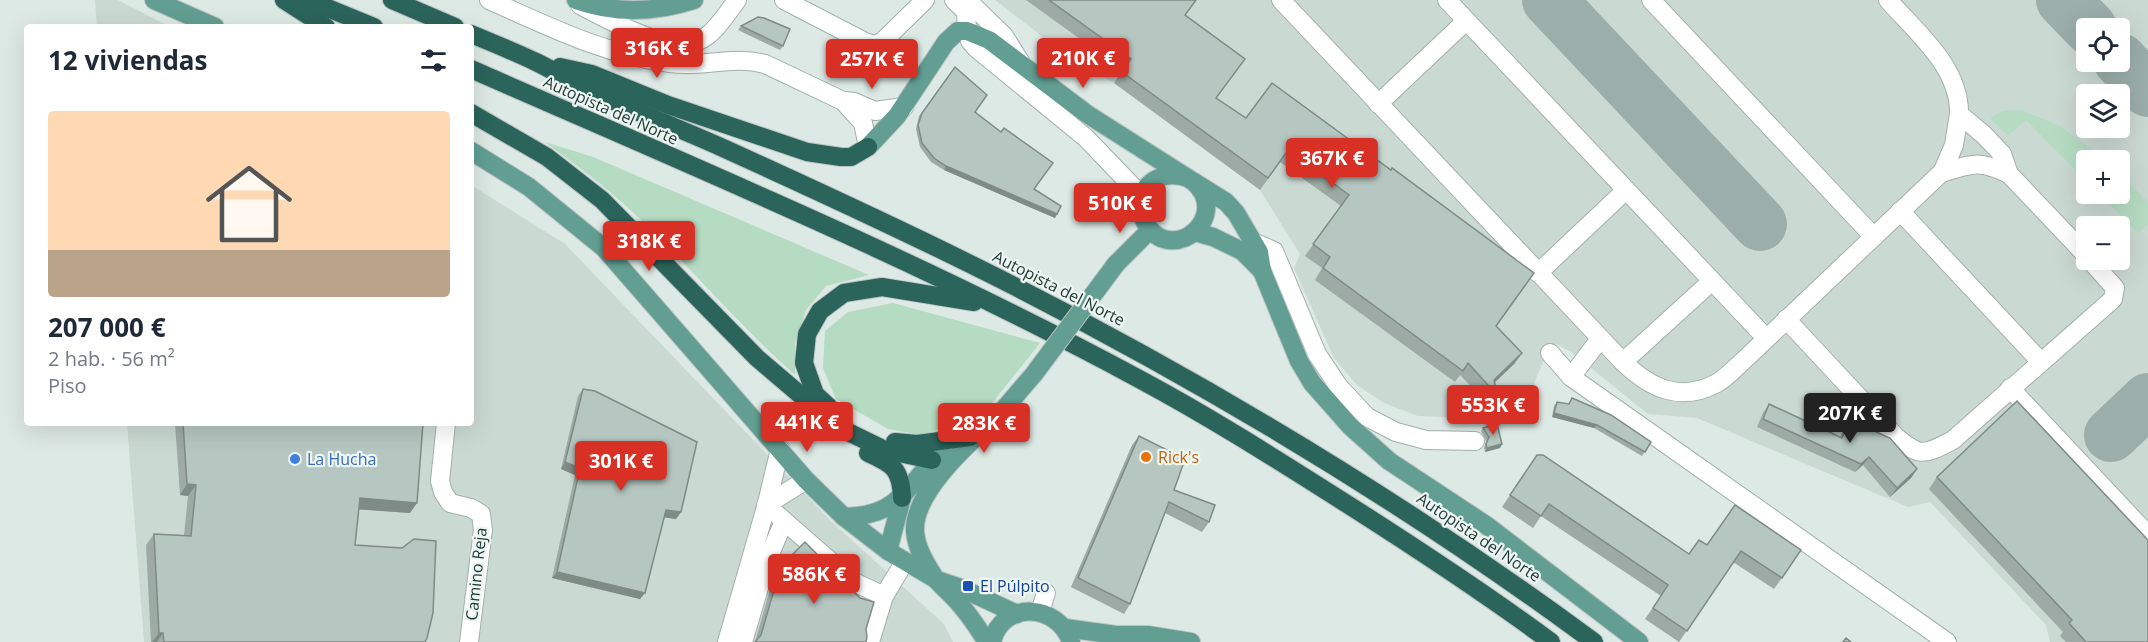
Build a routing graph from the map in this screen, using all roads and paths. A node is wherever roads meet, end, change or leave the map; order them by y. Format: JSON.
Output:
{"nodes":[{"id":1,"x":154,"y":0,"type":"edge"},
{"id":2,"x":284,"y":0,"type":"edge"},
{"id":3,"x":308,"y":0,"type":"edge"},
{"id":4,"x":392,"y":0,"type":"edge"},
{"id":5,"x":489,"y":0,"type":"edge"},
{"id":6,"x":570,"y":0,"type":"edge"},
{"id":7,"x":576,"y":0,"type":"edge"},
{"id":8,"x":681,"y":0,"type":"edge"},
{"id":9,"x":694,"y":0,"type":"edge"},
{"id":10,"x":737,"y":0,"type":"edge"},
{"id":11,"x":784,"y":0,"type":"edge"},
{"id":12,"x":925,"y":0,"type":"edge"},
{"id":13,"x":954,"y":0,"type":"edge"},
{"id":14,"x":967,"y":0,"type":"edge"},
{"id":15,"x":1281,"y":0,"type":"edge"},
{"id":16,"x":1447,"y":0,"type":"edge"},
{"id":17,"x":1651,"y":0,"type":"edge"},
{"id":18,"x":1888,"y":0,"type":"edge"},
{"id":19,"x":665,"y":4,"type":"edge"},
{"id":20,"x":1466,"y":21,"type":"junction"},
{"id":21,"x":208,"y":24,"type":"edge"},
{"id":22,"x":321,"y":24,"type":"edge"},
{"id":23,"x":367,"y":24,"type":"edge"},
{"id":24,"x":448,"y":24,"type":"edge"},
{"id":25,"x":967,"y":31,"type":"junction"},
{"id":26,"x":474,"y":35,"type":"edge"},
{"id":27,"x":535,"y":62,"type":"junction"},
{"id":28,"x":1022,"y":65,"type":"junction"},
{"id":29,"x":474,"y":70,"type":"edge"},
{"id":30,"x":843,"y":101,"type":"junction"},
{"id":31,"x":1378,"y":104,"type":"junction"},
{"id":32,"x":904,"y":108,"type":"junction"},
{"id":33,"x":1959,"y":114,"type":"junction"},
{"id":34,"x":474,"y":115,"type":"edge"},
{"id":35,"x":868,"y":147,"type":"junction"},
{"id":36,"x":474,"y":153,"type":"edge"},
{"id":37,"x":1942,"y":173,"type":"junction"},
{"id":38,"x":2009,"y":174,"type":"junction"},
{"id":39,"x":1191,"y":180,"type":"junction"},
{"id":40,"x":1626,"y":190,"type":"junction"},
{"id":41,"x":1141,"y":211,"type":"junction"},
{"id":42,"x":1900,"y":211,"type":"junction"},
{"id":43,"x":1150,"y":230,"type":"junction"},
{"id":44,"x":1195,"y":232,"type":"junction"},
{"id":45,"x":1874,"y":237,"type":"junction"},
{"id":46,"x":1253,"y":242,"type":"junction"},
{"id":47,"x":2076,"y":244,"type":"edge"},
{"id":48,"x":2100,"y":270,"type":"edge"},
{"id":49,"x":1262,"y":271,"type":"junction"},
{"id":50,"x":1538,"y":273,"type":"junction"},
{"id":51,"x":1712,"y":281,"type":"junction"},
{"id":52,"x":994,"y":305,"type":"junction"},
{"id":53,"x":1786,"y":319,"type":"junction"},
{"id":54,"x":1766,"y":338,"type":"junction"},
{"id":55,"x":1600,"y":339,"type":"junction"},
{"id":56,"x":1550,"y":353,"type":"dead end"},
{"id":57,"x":757,"y":358,"type":"junction"},
{"id":58,"x":1623,"y":362,"type":"junction"},
{"id":59,"x":2041,"y":362,"type":"junction"},
{"id":60,"x":1571,"y":376,"type":"junction"},
{"id":61,"x":2010,"y":388,"type":"junction"},
{"id":62,"x":446,"y":426,"type":"edge"},
{"id":63,"x":984,"y":427,"type":"junction"},
{"id":64,"x":1475,"y":441,"type":"dead end"},
{"id":65,"x":780,"y":449,"type":"junction"},
{"id":66,"x":957,"y":455,"type":"junction"},
{"id":67,"x":932,"y":460,"type":"junction"},
{"id":68,"x":806,"y":480,"type":"junction"},
{"id":69,"x":902,"y":498,"type":"junction"},
{"id":70,"x":766,"y":506,"type":"junction"},
{"id":71,"x":844,"y":517,"type":"junction"},
{"id":72,"x":784,"y":521,"type":"junction"},
{"id":73,"x":2148,"y":535,"type":"edge"},
{"id":74,"x":888,"y":551,"type":"junction"},
{"id":75,"x":905,"y":561,"type":"junction"},
{"id":76,"x":937,"y":580,"type":"junction"},
{"id":77,"x":1046,"y":593,"type":"dead end"},
{"id":78,"x":884,"y":596,"type":"junction"},
{"id":79,"x":1040,"y":612,"type":"junction"},
{"id":80,"x":1017,"y":614,"type":"junction"},
{"id":81,"x":1068,"y":635,"type":"edge"},
{"id":82,"x":469,"y":642,"type":"edge"},
{"id":83,"x":727,"y":642,"type":"edge"},
{"id":84,"x":743,"y":642,"type":"edge"},
{"id":85,"x":870,"y":642,"type":"edge"},
{"id":86,"x":987,"y":642,"type":"edge"},
{"id":87,"x":992,"y":642,"type":"edge"},
{"id":88,"x":1191,"y":642,"type":"edge"},
{"id":89,"x":1551,"y":642,"type":"edge"},
{"id":90,"x":1594,"y":642,"type":"edge"},
{"id":91,"x":1640,"y":642,"type":"edge"},
{"id":92,"x":1947,"y":642,"type":"edge"}],
"edges":[{"from":1,"to":21,"type":"main road"},
{"from":2,"to":22,"type":"highway"},
{"from":3,"to":23,"type":"highway"},
{"from":4,"to":24,"type":"highway"},
{"from":5,"to":30,"type":"street"},
{"from":6,"to":10,"type":"street"},
{"from":7,"to":19,"type":"main road"},
{"from":8,"to":19,"type":"main road"},
{"from":9,"to":19,"type":"main road"},
{"from":11,"to":12,"type":"street"},
{"from":13,"to":25,"type":"street"},
{"from":14,"to":28,"type":"street"},
{"from":15,"to":31,"type":"street"},
{"from":16,"to":20,"type":"street"},
{"from":17,"to":45,"type":"street"},
{"from":18,"to":33,"type":"street"},
{"from":20,"to":31,"type":"street"},
{"from":20,"to":40,"type":"street"},
{"from":25,"to":28,"type":"main road"},
{"from":25,"to":32,"type":"main road"},
{"from":25,"to":41,"type":"street"},
{"from":26,"to":27,"type":"highway","name":"Autopista del Norte"},
{"from":27,"to":35,"type":"highway"},
{"from":27,"to":90,"type":"highway","name":"Autopista del Norte"},
{"from":28,"to":39,"type":"main road"},
{"from":29,"to":52,"type":"highway","name":"Autopista del Norte"},
{"from":30,"to":32,"type":"street"},
{"from":30,"to":35,"type":"street"},
{"from":31,"to":50,"type":"street"},
{"from":32,"to":35,"type":"main road"},
{"from":33,"to":37,"type":"street"},
{"from":33,"to":38,"type":"street"},
{"from":34,"to":57,"type":"highway"},
{"from":36,"to":65,"type":"main road"},
{"from":37,"to":38,"type":"street"},
{"from":37,"to":42,"type":"street"},
{"from":38,"to":47,"type":"street"},
{"from":39,"to":41,"type":"main road"},
{"from":39,"to":44,"type":"main road"},
{"from":39,"to":46,"type":"main road"},
{"from":40,"to":50,"type":"street"},
{"from":40,"to":51,"type":"street"},
{"from":41,"to":43,"type":"main road"},
{"from":42,"to":45,"type":"street"},
{"from":42,"to":59,"type":"street"},
{"from":43,"to":44,"type":"main road"},
{"from":43,"to":63,"type":"main road","bridge":true},
{"from":44,"to":49,"type":"main road"},
{"from":45,"to":53,"type":"street"},
{"from":46,"to":49,"type":"main road"},
{"from":46,"to":64,"type":"street"},
{"from":48,"to":59,"type":"street"},
{"from":49,"to":91,"type":"main road"},
{"from":50,"to":55,"type":"street"},
{"from":51,"to":54,"type":"street"},
{"from":51,"to":58,"type":"street"},
{"from":52,"to":63,"type":"highway"},
{"from":52,"to":89,"type":"highway","name":"Autopista del Norte"},
{"from":53,"to":54,"type":"street"},
{"from":53,"to":61,"type":"street"},
{"from":54,"to":58,"type":"street"},
{"from":55,"to":58,"type":"street"},
{"from":55,"to":60,"type":"street"},
{"from":56,"to":60,"type":"street"},
{"from":57,"to":67,"type":"highway"},
{"from":57,"to":69,"type":"highway"},
{"from":59,"to":61,"type":"street"},
{"from":60,"to":92,"type":"street"},
{"from":61,"to":73,"type":"street"},
{"from":62,"to":82,"type":"street","name":"Camino Reja"},
{"from":63,"to":66,"type":"main road"},
{"from":63,"to":67,"type":"main road"},
{"from":65,"to":68,"type":"main road"},
{"from":65,"to":70,"type":"street"},
{"from":66,"to":67,"type":"main road"},
{"from":66,"to":76,"type":"main road"},
{"from":67,"to":69,"type":"main road"},
{"from":68,"to":70,"type":"street"},
{"from":68,"to":71,"type":"main road"},
{"from":69,"to":71,"type":"main road"},
{"from":69,"to":74,"type":"main road"},
{"from":70,"to":72,"type":"street"},
{"from":70,"to":83,"type":"street"},
{"from":71,"to":74,"type":"main road"},
{"from":72,"to":78,"type":"street"},
{"from":72,"to":84,"type":"street"},
{"from":74,"to":75,"type":"main road"},
{"from":75,"to":76,"type":"main road"},
{"from":75,"to":78,"type":"street"},
{"from":76,"to":80,"type":"main road"},
{"from":76,"to":86,"type":"main road"},
{"from":77,"to":79,"type":"street"},
{"from":78,"to":85,"type":"street"},
{"from":79,"to":80,"type":"main road"},
{"from":79,"to":81,"type":"main road"},
{"from":80,"to":87,"type":"main road"},
{"from":81,"to":88,"type":"main road"}]}
